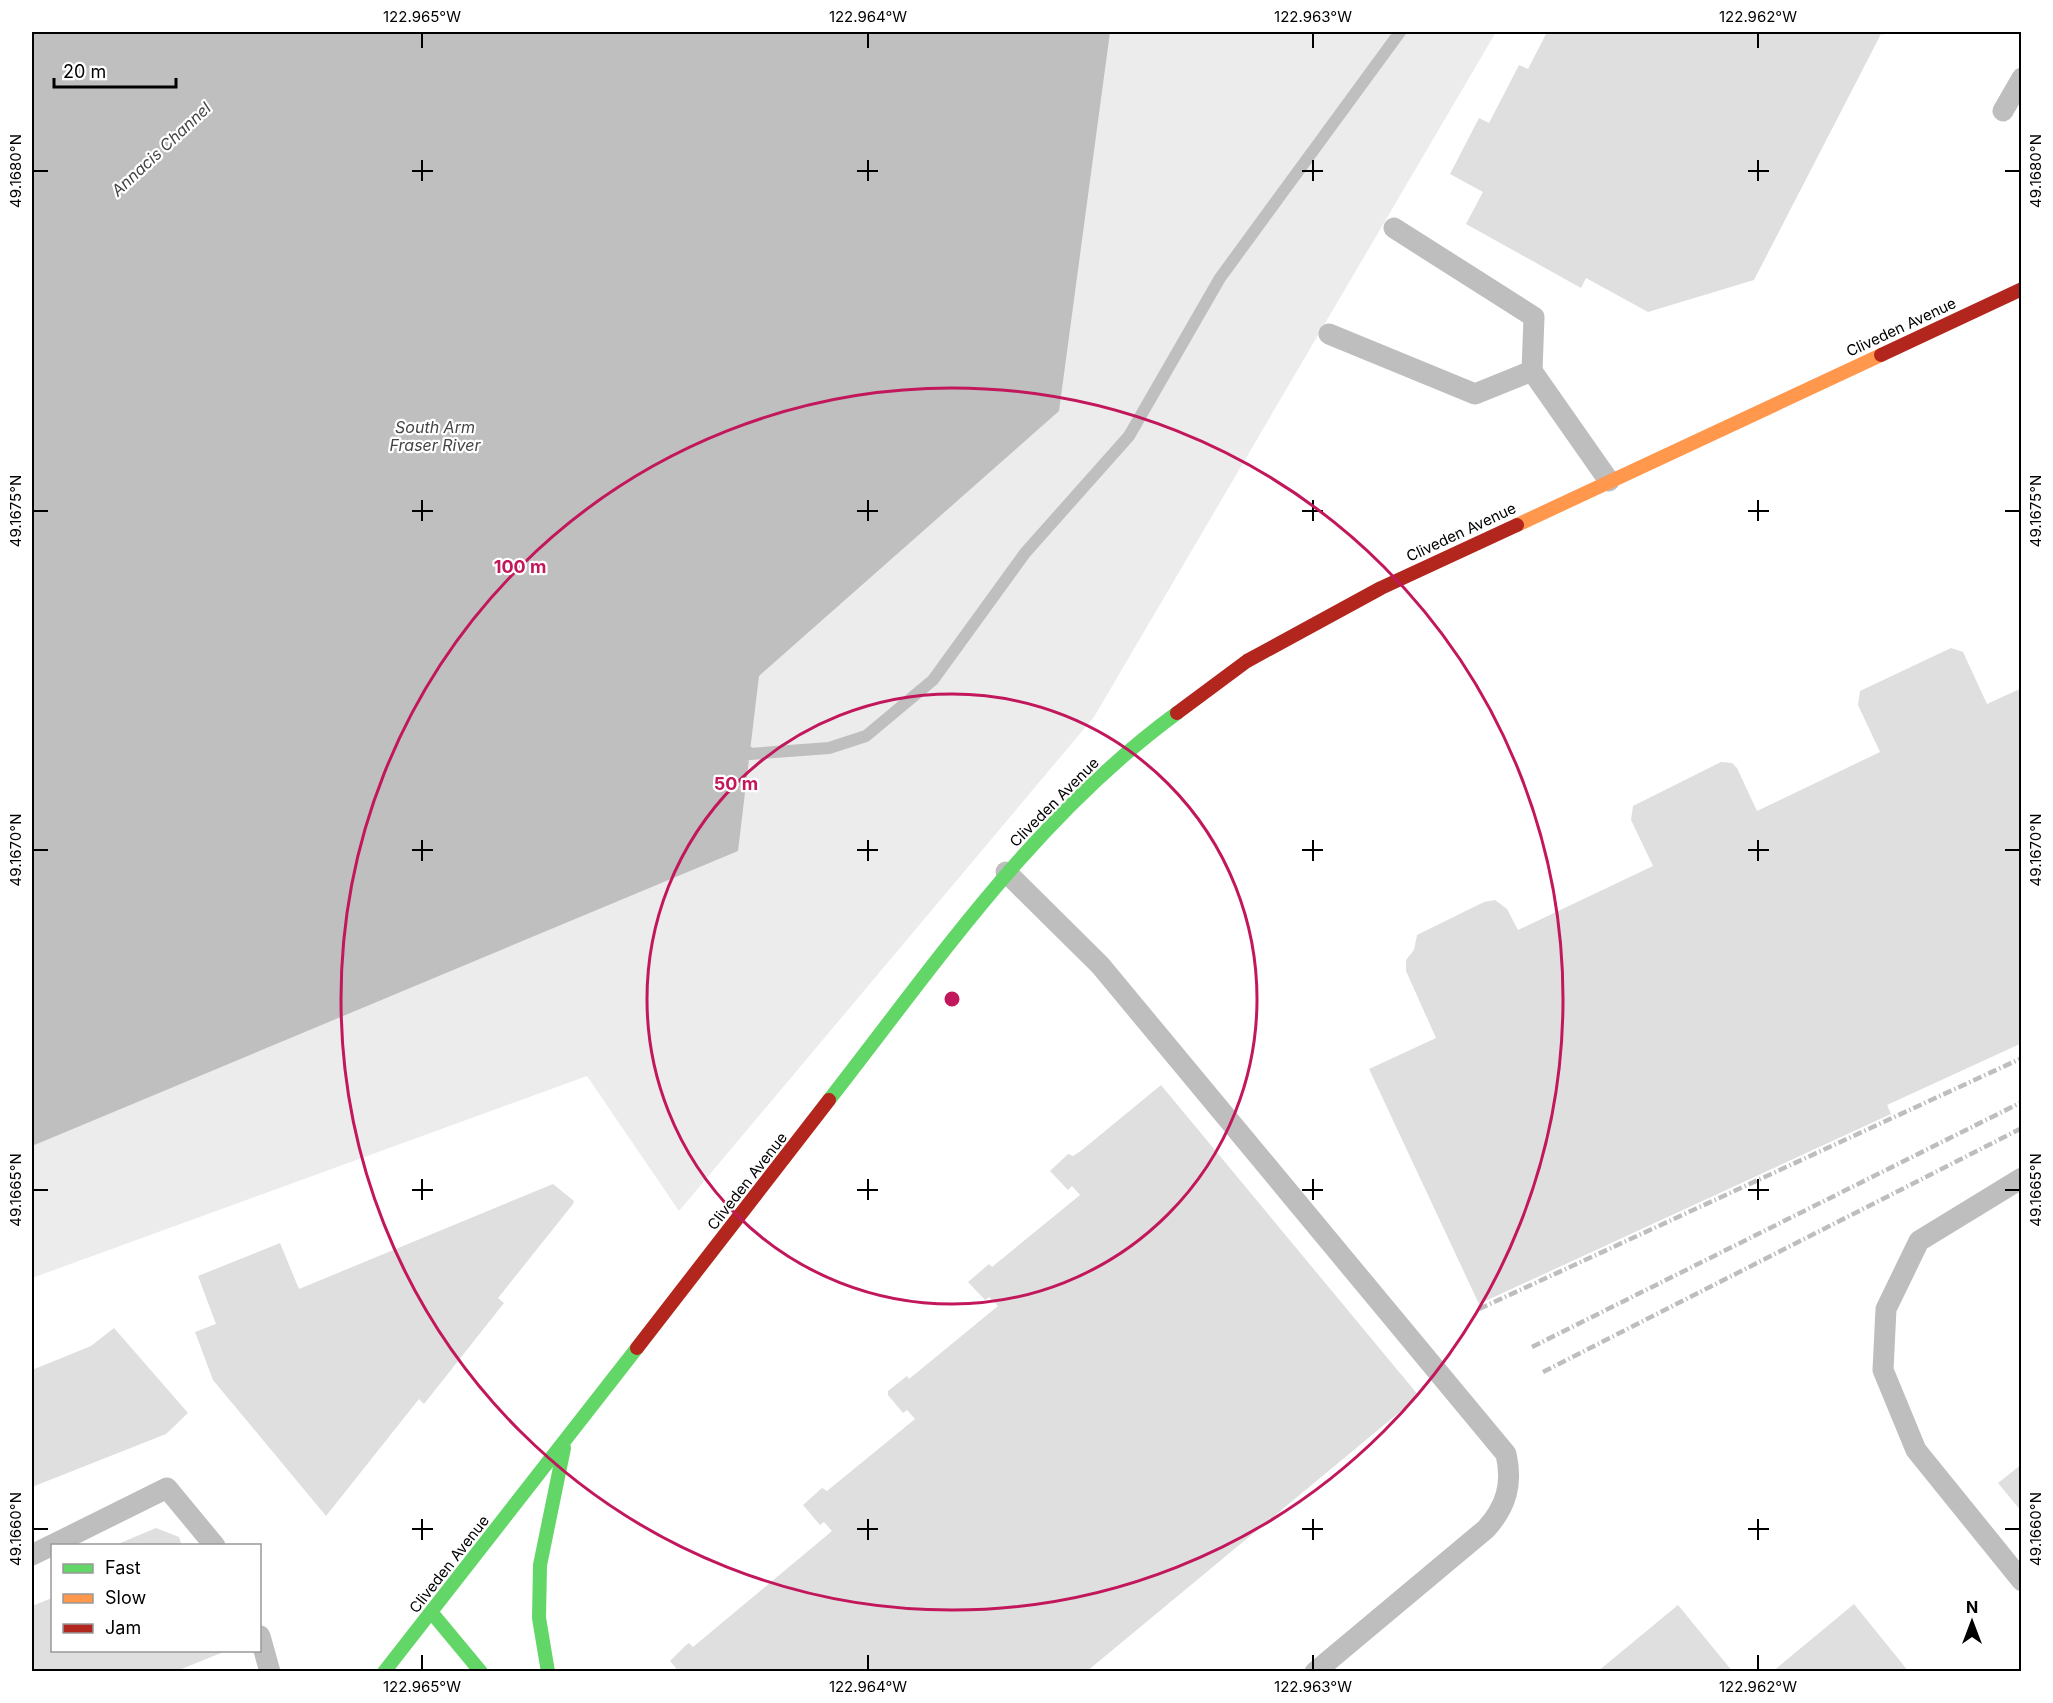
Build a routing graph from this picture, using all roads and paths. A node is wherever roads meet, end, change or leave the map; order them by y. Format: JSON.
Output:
{"nodes":[{"id":1,"x":2022,"y":78,"type":"edge"},
{"id":2,"x":2003,"y":111,"type":"dead end"},
{"id":3,"x":1394,"y":228,"type":"dead end"},
{"id":4,"x":2022,"y":289,"type":"edge"},
{"id":5,"x":1329,"y":334,"type":"dead end"},
{"id":6,"x":1532,"y":371,"type":"junction"},
{"id":7,"x":1610,"y":481,"type":"junction"},
{"id":8,"x":1006,"y":873,"type":"junction"},
{"id":9,"x":2022,"y":1178,"type":"edge"},
{"id":10,"x":565,"y":1442,"type":"junction"},
{"id":11,"x":54,"y":1544,"type":"edge"},
{"id":12,"x":214,"y":1544,"type":"edge"},
{"id":13,"x":51,"y":1546,"type":"edge"},
{"id":14,"x":32,"y":1555,"type":"edge"},
{"id":15,"x":2022,"y":1581,"type":"edge"},
{"id":16,"x":432,"y":1613,"type":"junction"},
{"id":17,"x":261,"y":1640,"type":"edge"},
{"id":18,"x":270,"y":1671,"type":"edge"},
{"id":19,"x":384,"y":1671,"type":"edge"},
{"id":20,"x":481,"y":1671,"type":"edge"},
{"id":21,"x":548,"y":1671,"type":"edge"},
{"id":22,"x":1315,"y":1671,"type":"edge"}],
"edges":[{"from":1,"to":2,"type":"lane"},
{"from":3,"to":6,"type":"lane"},
{"from":4,"to":7,"type":"street","name":"Cliveden Avenue"},
{"from":5,"to":6,"type":"lane"},
{"from":6,"to":7,"type":"lane"},
{"from":7,"to":8,"type":"street","name":"Cliveden Avenue"},
{"from":8,"to":10,"type":"street","name":"Cliveden Avenue"},
{"from":8,"to":22,"type":"lane"},
{"from":9,"to":15,"type":"lane"},
{"from":10,"to":16,"type":"street","name":"Cliveden Avenue"},
{"from":10,"to":21,"type":"street"},
{"from":11,"to":12,"type":"lane"},
{"from":13,"to":14,"type":"lane"},
{"from":16,"to":19,"type":"street","name":"Cliveden Avenue"},
{"from":16,"to":20,"type":"street"},
{"from":17,"to":18,"type":"lane"}]}
